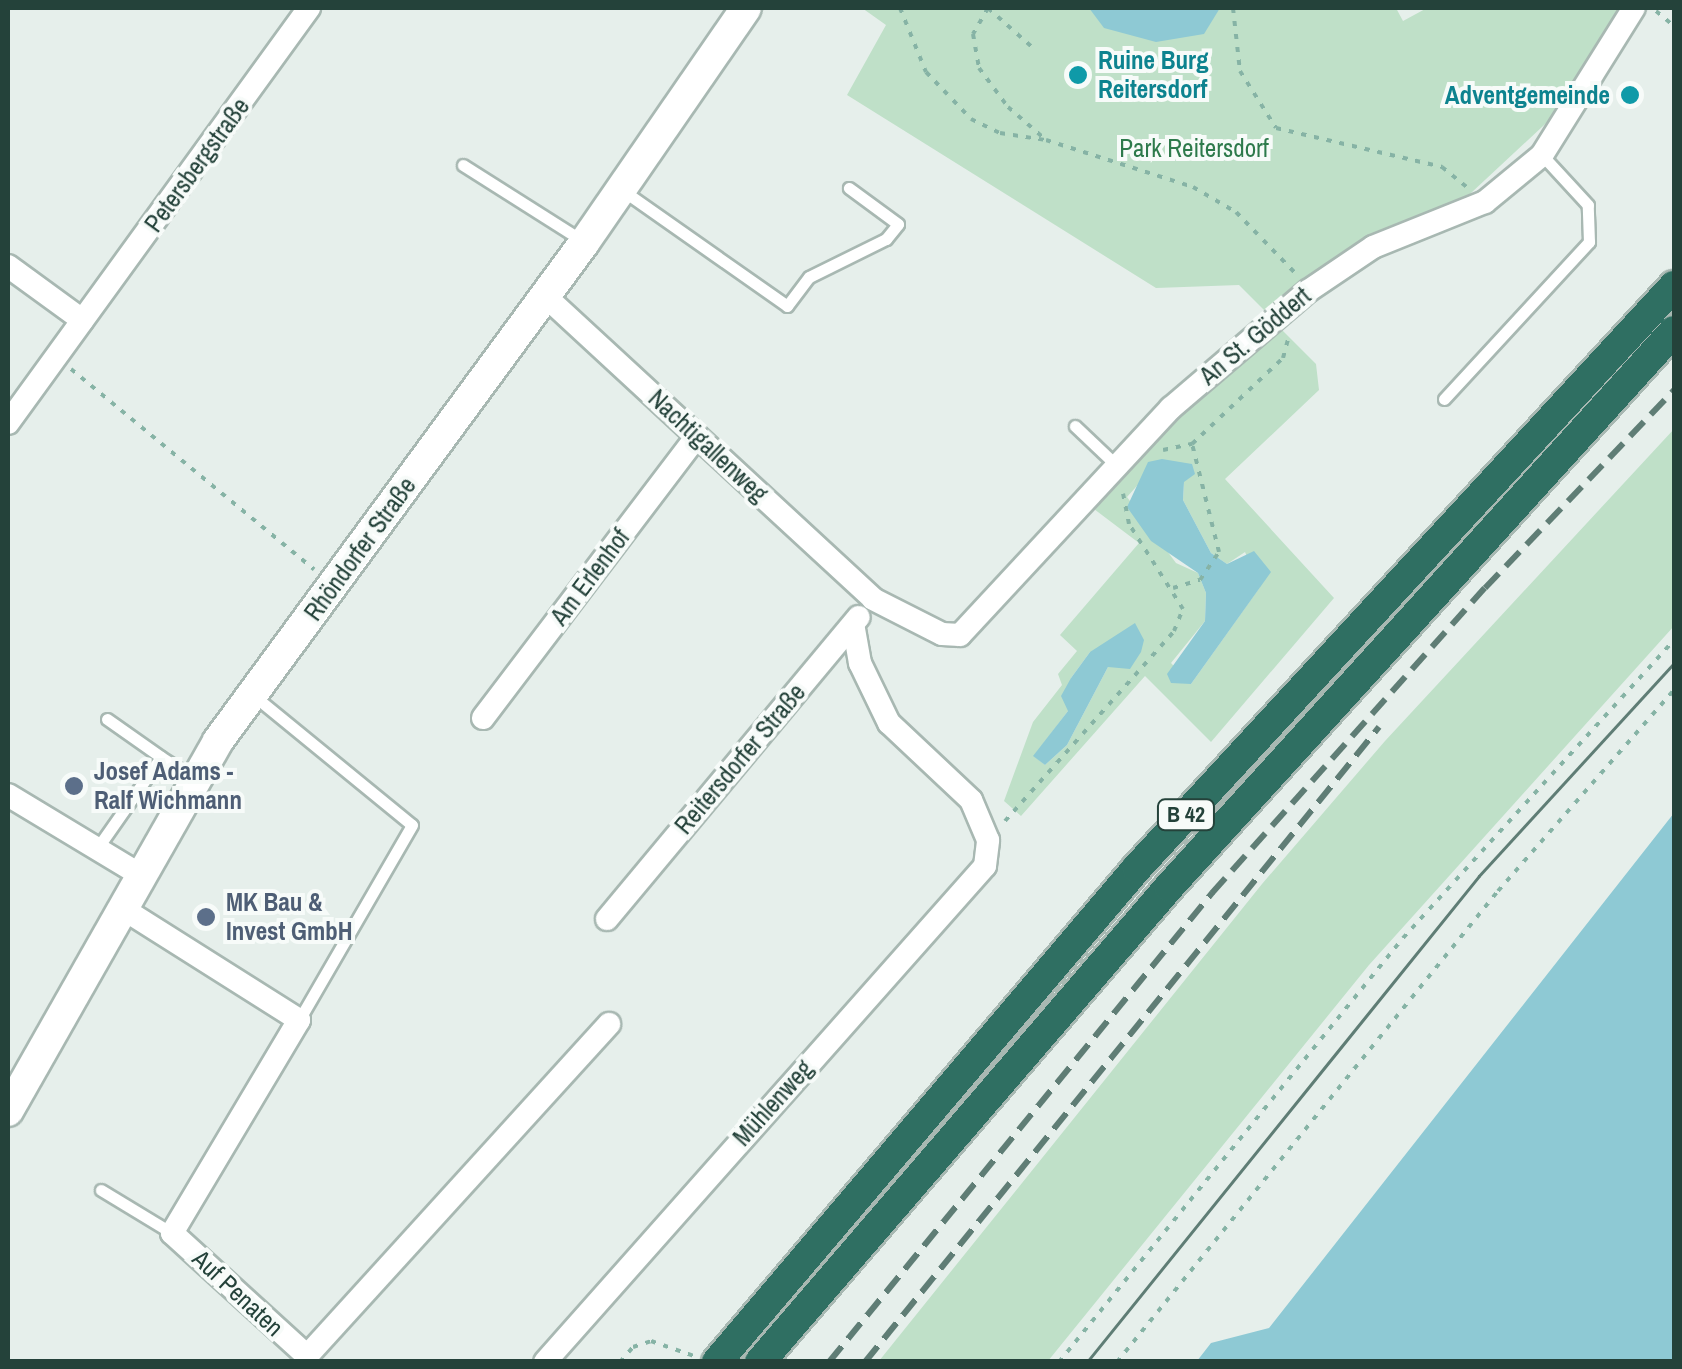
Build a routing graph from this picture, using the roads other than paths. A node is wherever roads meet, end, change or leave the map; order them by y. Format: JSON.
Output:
{"nodes":[{"id":1,"x":309,"y":8,"type":"edge"},
{"id":2,"x":746,"y":8,"type":"edge"},
{"id":3,"x":1634,"y":8,"type":"edge"},
{"id":4,"x":1542,"y":155,"type":"junction"},
{"id":5,"x":463,"y":165,"type":"dead end"},
{"id":6,"x":849,"y":188,"type":"dead end"},
{"id":7,"x":621,"y":189,"type":"junction"},
{"id":8,"x":584,"y":243,"type":"junction"},
{"id":9,"x":8,"y":266,"type":"edge"},
{"id":10,"x":1674,"y":286,"type":"edge"},
{"id":11,"x":543,"y":294,"type":"junction"},
{"id":12,"x":82,"y":320,"type":"junction"},
{"id":13,"x":1674,"y":331,"type":"edge"},
{"id":14,"x":1444,"y":399,"type":"dead end"},
{"id":15,"x":8,"y":423,"type":"edge"},
{"id":16,"x":1074,"y":426,"type":"dead end"},
{"id":17,"x":697,"y":436,"type":"junction"},
{"id":18,"x":1117,"y":464,"type":"junction"},
{"id":19,"x":874,"y":599,"type":"junction"},
{"id":20,"x":853,"y":624,"type":"junction"},
{"id":21,"x":253,"y":695,"type":"junction"},
{"id":22,"x":483,"y":718,"type":"dead end"},
{"id":23,"x":107,"y":719,"type":"dead end"},
{"id":24,"x":161,"y":756,"type":"junction"},
{"id":25,"x":198,"y":780,"type":"junction"},
{"id":26,"x":8,"y":795,"type":"edge"},
{"id":27,"x":96,"y":850,"type":"junction"},
{"id":28,"x":144,"y":877,"type":"junction"},
{"id":29,"x":125,"y":910,"type":"junction"},
{"id":30,"x":607,"y":919,"type":"dead end"},
{"id":31,"x":299,"y":1020,"type":"junction"},
{"id":32,"x":609,"y":1024,"type":"dead end"},
{"id":33,"x":8,"y":1111,"type":"edge"},
{"id":34,"x":101,"y":1190,"type":"dead end"},
{"id":35,"x":172,"y":1233,"type":"junction"},
{"id":36,"x":546,"y":1362,"type":"edge"},
{"id":37,"x":717,"y":1362,"type":"edge"},
{"id":38,"x":760,"y":1362,"type":"edge"}],
"edges":[{"from":1,"to":12,"type":"street","name":"Petersbergstraße"},
{"from":2,"to":7,"type":"main road","name":"Rhöndorfer Straße"},
{"from":3,"to":4,"type":"street","name":"An St. Göddert"},
{"from":4,"to":14,"type":"lane"},
{"from":4,"to":18,"type":"street","name":"An St. Göddert"},
{"from":5,"to":8,"type":"lane"},
{"from":6,"to":7,"type":"lane"},
{"from":7,"to":8,"type":"main road","name":"Rhöndorfer Straße"},
{"from":8,"to":11,"type":"main road","name":"Rhöndorfer Straße"},
{"from":9,"to":12,"type":"street"},
{"from":10,"to":37,"type":"highway","number":"B 42"},
{"from":11,"to":17,"type":"street","name":"Nachtigallenweg"},
{"from":11,"to":21,"type":"main road","name":"Rhöndorfer Straße"},
{"from":12,"to":15,"type":"street","name":"Petersbergstraße"},
{"from":13,"to":38,"type":"highway","number":"B 42"},
{"from":16,"to":18,"type":"lane"},
{"from":17,"to":19,"type":"street","name":"Nachtigallenweg"},
{"from":17,"to":22,"type":"street","name":"Am Erlenhof"},
{"from":18,"to":19,"type":"street","name":"An St. Göddert"},
{"from":19,"to":20,"type":"street","name":"Reitersdorfer Straße"},
{"from":20,"to":30,"type":"street","name":"Reitersdorfer Straße"},
{"from":20,"to":36,"type":"street","name":"Mühlenweg"},
{"from":21,"to":25,"type":"main road","name":"Rhöndorfer Straße"},
{"from":21,"to":31,"type":"lane"},
{"from":23,"to":24,"type":"lane"},
{"from":24,"to":25,"type":"lane"},
{"from":24,"to":27,"type":"lane"},
{"from":25,"to":28,"type":"main road","name":"Rhöndorfer Straße"},
{"from":26,"to":27,"type":"street"},
{"from":27,"to":28,"type":"street"},
{"from":28,"to":29,"type":"main road","name":"Rhöndorfer Straße"},
{"from":29,"to":31,"type":"street"},
{"from":29,"to":33,"type":"main road","name":"Rhöndorfer Straße"},
{"from":31,"to":35,"type":"street","name":"Auf Penaten"},
{"from":32,"to":35,"type":"street","name":"Auf Penaten"},
{"from":34,"to":35,"type":"lane"}]}
